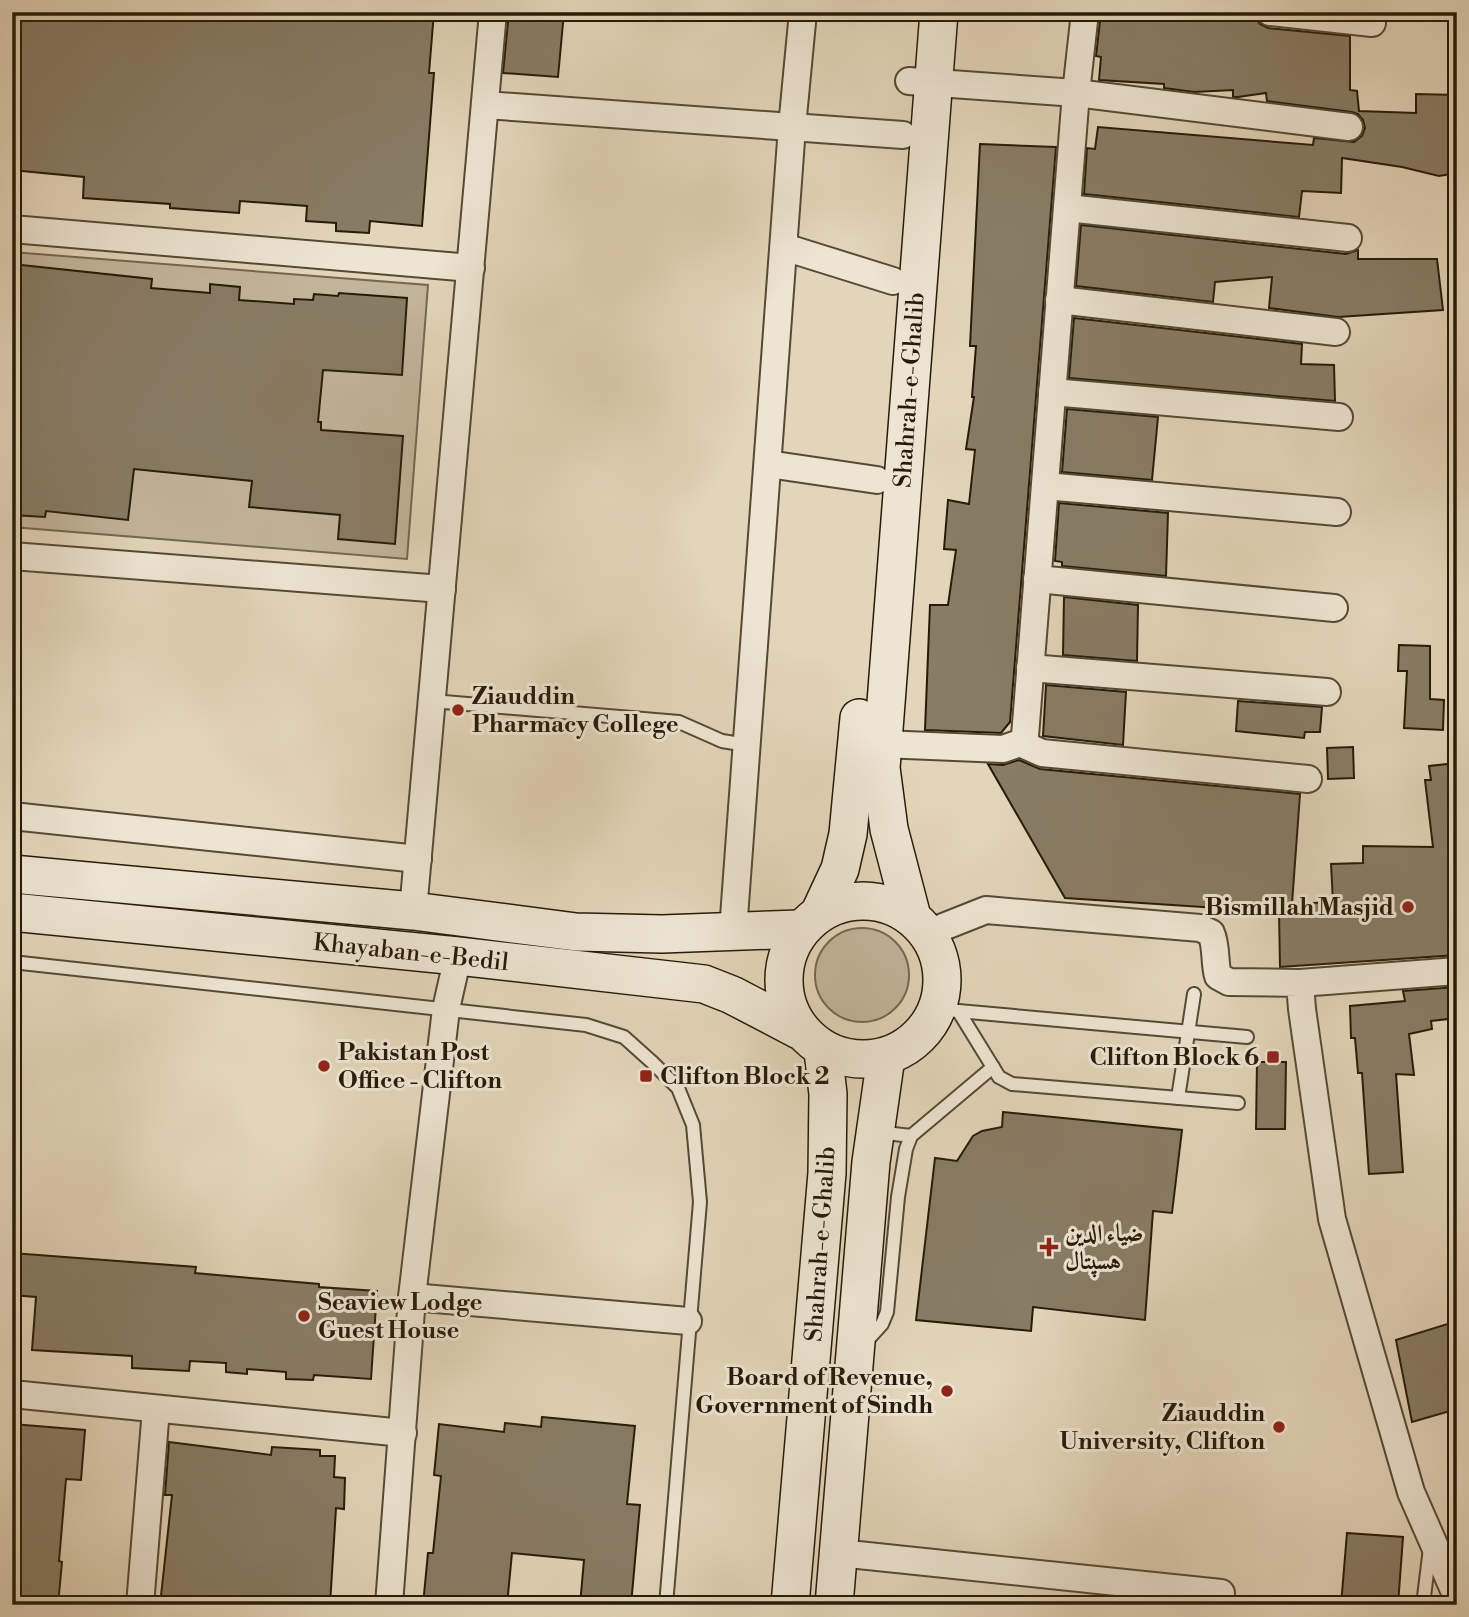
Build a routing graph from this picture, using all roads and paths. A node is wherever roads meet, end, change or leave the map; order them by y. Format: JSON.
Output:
{"nodes":[{"id":1,"x":493,"y":12,"type":"edge"},
{"id":2,"x":803,"y":12,"type":"edge"},
{"id":3,"x":915,"y":12,"type":"edge"},
{"id":4,"x":939,"y":12,"type":"edge"},
{"id":5,"x":1085,"y":12,"type":"edge"},
{"id":6,"x":1270,"y":12,"type":"edge"},
{"id":7,"x":1372,"y":23,"type":"dead end"},
{"id":8,"x":921,"y":82,"type":"junction"},
{"id":9,"x":1076,"y":93,"type":"junction"},
{"id":10,"x":485,"y":105,"type":"junction"},
{"id":11,"x":793,"y":127,"type":"junction"},
{"id":12,"x":1349,"y":127,"type":"dead end"},
{"id":13,"x":904,"y":135,"type":"junction"},
{"id":14,"x":1066,"y":208,"type":"junction"},
{"id":15,"x":12,"y":229,"type":"edge"},
{"id":16,"x":1348,"y":238,"type":"dead end"},
{"id":17,"x":784,"y":247,"type":"junction"},
{"id":18,"x":471,"y":268,"type":"junction"},
{"id":19,"x":893,"y":281,"type":"junction"},
{"id":20,"x":1059,"y":300,"type":"junction"},
{"id":21,"x":1336,"y":332,"type":"dead end"},
{"id":22,"x":1052,"y":392,"type":"junction"},
{"id":23,"x":1339,"y":416,"type":"dead end"},
{"id":24,"x":768,"y":464,"type":"junction"},
{"id":25,"x":877,"y":480,"type":"junction"},
{"id":26,"x":1045,"y":486,"type":"junction"},
{"id":27,"x":1337,"y":512,"type":"dead end"},
{"id":28,"x":12,"y":556,"type":"edge"},
{"id":29,"x":1037,"y":579,"type":"junction"},
{"id":30,"x":442,"y":589,"type":"junction"},
{"id":31,"x":1334,"y":608,"type":"dead end"},
{"id":32,"x":1030,"y":668,"type":"junction"},
{"id":33,"x":1327,"y":692,"type":"dead end"},
{"id":34,"x":432,"y":701,"type":"junction"},
{"id":35,"x":1020,"y":743,"type":"junction"},
{"id":36,"x":747,"y":745,"type":"junction"},
{"id":37,"x":874,"y":750,"type":"junction"},
{"id":38,"x":1308,"y":779,"type":"dead end"},
{"id":39,"x":12,"y":816,"type":"edge"},
{"id":40,"x":418,"y":859,"type":"junction"},
{"id":41,"x":12,"y":874,"type":"edge"},
{"id":42,"x":413,"y":911,"type":"junction"},
{"id":43,"x":12,"y":912,"type":"edge"},
{"id":44,"x":810,"y":920,"type":"junction"},
{"id":45,"x":920,"y":925,"type":"junction"},
{"id":46,"x":733,"y":932,"type":"junction"},
{"id":47,"x":458,"y":956,"type":"junction"},
{"id":48,"x":12,"y":962,"type":"edge"},
{"id":49,"x":1457,"y":971,"type":"edge"},
{"id":50,"x":1300,"y":983,"type":"junction"},
{"id":51,"x":1194,"y":993,"type":"dead end"},
{"id":52,"x":446,"y":1009,"type":"junction"},
{"id":53,"x":948,"y":1010,"type":"junction"},
{"id":54,"x":1189,"y":1032,"type":"junction"},
{"id":55,"x":1247,"y":1037,"type":"dead end"},
{"id":56,"x":811,"y":1040,"type":"junction"},
{"id":57,"x":886,"y":1057,"type":"junction"},
{"id":58,"x":993,"y":1067,"type":"junction"},
{"id":59,"x":1178,"y":1098,"type":"junction"},
{"id":60,"x":1238,"y":1103,"type":"dead end"},
{"id":61,"x":876,"y":1131,"type":"junction"},
{"id":62,"x":911,"y":1136,"type":"junction"},
{"id":63,"x":412,"y":1297,"type":"junction"},
{"id":64,"x":688,"y":1321,"type":"junction"},
{"id":65,"x":855,"y":1353,"type":"junction"},
{"id":66,"x":12,"y":1394,"type":"edge"},
{"id":67,"x":156,"y":1409,"type":"junction"},
{"id":68,"x":403,"y":1433,"type":"junction"},
{"id":69,"x":1431,"y":1537,"type":"junction"},
{"id":70,"x":839,"y":1553,"type":"junction"},
{"id":71,"x":1457,"y":1597,"type":"edge"},
{"id":72,"x":141,"y":1605,"type":"edge"},
{"id":73,"x":389,"y":1605,"type":"edge"},
{"id":74,"x":666,"y":1605,"type":"edge"},
{"id":75,"x":790,"y":1605,"type":"edge"},
{"id":76,"x":834,"y":1605,"type":"edge"},
{"id":77,"x":1220,"y":1605,"type":"edge"},
{"id":78,"x":1423,"y":1605,"type":"edge"}],
"edges":[{"from":1,"to":10,"type":"street"},
{"from":2,"to":11,"type":"street"},
{"from":3,"to":8,"type":"main road","name":"Shahrah-e-Ghalib"},
{"from":4,"to":8,"type":"main road","name":"Shahrah-e-Ghalib"},
{"from":5,"to":9,"type":"street"},
{"from":6,"to":7,"type":"street"},
{"from":8,"to":9,"type":"street"},
{"from":8,"to":13,"type":"main road","name":"Shahrah-e-Ghalib"},
{"from":8,"to":37,"type":"main road","name":"Shahrah-e-Ghalib"},
{"from":9,"to":12,"type":"street"},
{"from":9,"to":14,"type":"street"},
{"from":10,"to":11,"type":"street"},
{"from":10,"to":18,"type":"street"},
{"from":11,"to":13,"type":"street"},
{"from":11,"to":17,"type":"street"},
{"from":13,"to":19,"type":"main road","name":"Shahrah-e-Ghalib"},
{"from":14,"to":16,"type":"street"},
{"from":14,"to":20,"type":"street"},
{"from":15,"to":18,"type":"street"},
{"from":17,"to":19,"type":"street"},
{"from":17,"to":24,"type":"street"},
{"from":18,"to":30,"type":"street"},
{"from":19,"to":25,"type":"main road","name":"Shahrah-e-Ghalib"},
{"from":20,"to":21,"type":"street"},
{"from":20,"to":22,"type":"street"},
{"from":22,"to":23,"type":"street"},
{"from":22,"to":26,"type":"street"},
{"from":24,"to":25,"type":"street"},
{"from":24,"to":36,"type":"street"},
{"from":25,"to":37,"type":"main road","name":"Shahrah-e-Ghalib"},
{"from":26,"to":27,"type":"street"},
{"from":26,"to":29,"type":"street"},
{"from":28,"to":30,"type":"street"},
{"from":29,"to":31,"type":"street"},
{"from":29,"to":32,"type":"street"},
{"from":30,"to":34,"type":"street"},
{"from":32,"to":33,"type":"street"},
{"from":32,"to":35,"type":"street"},
{"from":34,"to":36,"type":"lane"},
{"from":34,"to":40,"type":"street"},
{"from":35,"to":37,"type":"street"},
{"from":35,"to":38,"type":"street"},
{"from":36,"to":46,"type":"street"},
{"from":37,"to":44,"type":"main road"},
{"from":37,"to":45,"type":"main road"},
{"from":39,"to":40,"type":"street"},
{"from":40,"to":42,"type":"street"},
{"from":41,"to":42,"type":"main road","name":"Khayaban-e-Bedil"},
{"from":42,"to":46,"type":"main road","name":"Khayaban-e-Bedil"},
{"from":43,"to":47,"type":"main road","name":"Khayaban-e-Bedil"},
{"from":44,"to":45,"type":"main road"},
{"from":44,"to":46,"type":"main road","name":"Khayaban-e-Bedil"},
{"from":44,"to":56,"type":"main road"},
{"from":45,"to":50,"type":"street"},
{"from":45,"to":53,"type":"main road"},
{"from":47,"to":52,"type":"street"},
{"from":47,"to":56,"type":"main road","name":"Khayaban-e-Bedil"},
{"from":48,"to":52,"type":"lane"},
{"from":49,"to":50,"type":"street"},
{"from":50,"to":69,"type":"street"},
{"from":51,"to":54,"type":"lane"},
{"from":52,"to":63,"type":"street"},
{"from":52,"to":64,"type":"lane"},
{"from":53,"to":54,"type":"lane"},
{"from":53,"to":57,"type":"main road"},
{"from":53,"to":58,"type":"lane"},
{"from":54,"to":55,"type":"lane"},
{"from":54,"to":59,"type":"lane"},
{"from":56,"to":57,"type":"main road"},
{"from":56,"to":75,"type":"main road","name":"Shahrah-e-Ghalib"},
{"from":57,"to":61,"type":"main road","name":"Shahrah-e-Ghalib"},
{"from":58,"to":59,"type":"lane"},
{"from":58,"to":62,"type":"lane"},
{"from":59,"to":60,"type":"lane"},
{"from":61,"to":62,"type":"lane"},
{"from":61,"to":65,"type":"main road","name":"Shahrah-e-Ghalib"},
{"from":62,"to":65,"type":"lane"},
{"from":63,"to":64,"type":"street"},
{"from":63,"to":68,"type":"street"},
{"from":64,"to":74,"type":"lane"},
{"from":65,"to":70,"type":"main road","name":"Shahrah-e-Ghalib"},
{"from":66,"to":67,"type":"street"},
{"from":67,"to":68,"type":"street"},
{"from":67,"to":72,"type":"street"},
{"from":68,"to":73,"type":"street"},
{"from":69,"to":71,"type":"street"},
{"from":69,"to":78,"type":"lane"},
{"from":70,"to":76,"type":"main road","name":"Shahrah-e-Ghalib"},
{"from":70,"to":77,"type":"street"}]}
